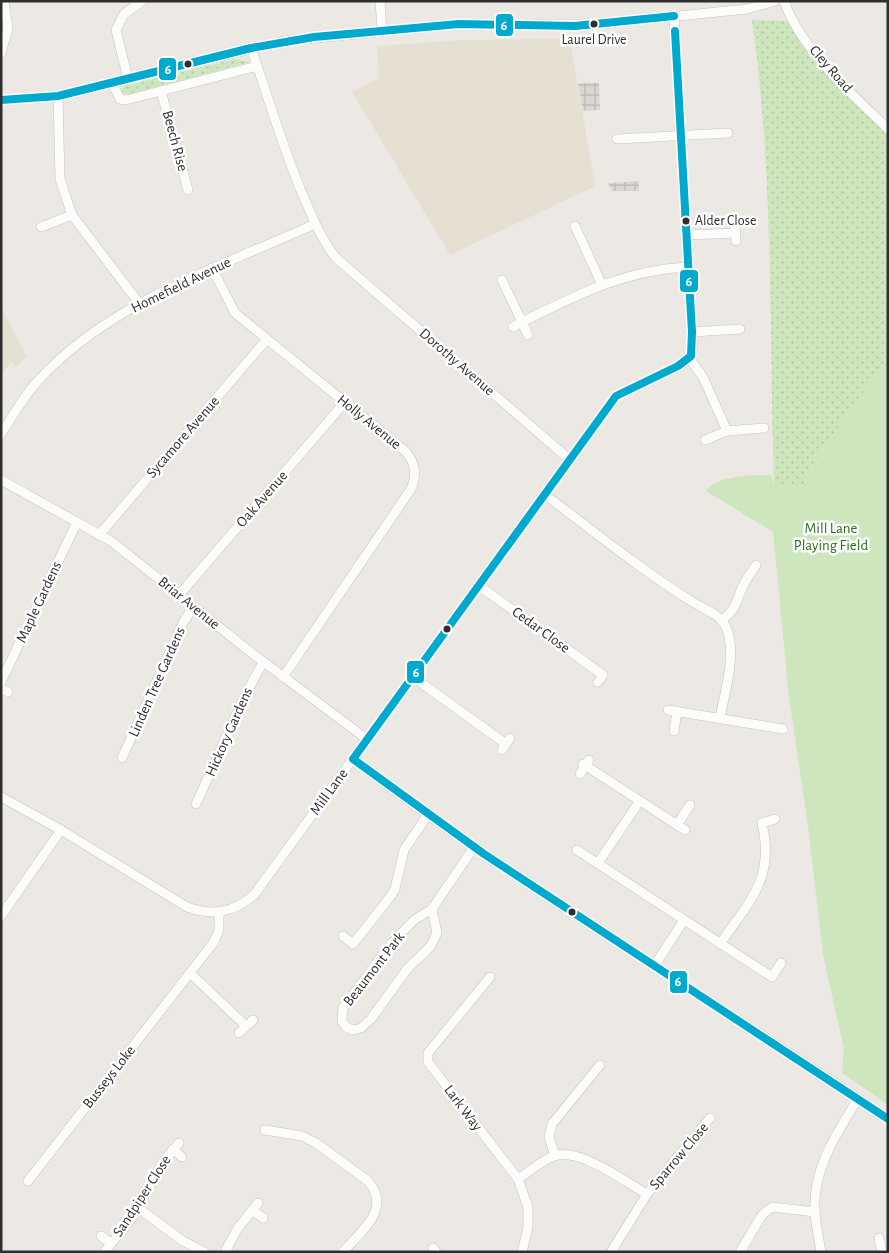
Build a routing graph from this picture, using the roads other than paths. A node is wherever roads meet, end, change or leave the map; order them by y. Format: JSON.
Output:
{"nodes":[{"id":1,"x":4,"y":1,"type":"edge"},
{"id":2,"x":142,"y":1,"type":"edge"},
{"id":3,"x":380,"y":1,"type":"edge"},
{"id":4,"x":775,"y":1,"type":"edge"},
{"id":5,"x":784,"y":1,"type":"edge"},
{"id":6,"x":674,"y":16,"type":"junction"},
{"id":7,"x":382,"y":31,"type":"junction"},
{"id":8,"x":251,"y":48,"type":"junction"},
{"id":9,"x":1,"y":53,"type":"edge"},
{"id":10,"x":257,"y":66,"type":"junction"},
{"id":11,"x":128,"y":79,"type":"junction"},
{"id":12,"x":112,"y":83,"type":"junction"},
{"id":13,"x":161,"y":91,"type":"junction"},
{"id":14,"x":58,"y":96,"type":"junction"},
{"id":15,"x":1,"y":100,"type":"edge"},
{"id":16,"x":888,"y":128,"type":"edge"},
{"id":17,"x":728,"y":134,"type":"dead end"},
{"id":18,"x":681,"y":136,"type":"junction"},
{"id":19,"x":617,"y":139,"type":"dead end"},
{"id":20,"x":188,"y":190,"type":"dead end"},
{"id":21,"x":72,"y":215,"type":"junction"},
{"id":22,"x":315,"y":224,"type":"junction"},
{"id":23,"x":575,"y":226,"type":"dead end"},
{"id":24,"x":41,"y":227,"type":"dead end"},
{"id":25,"x":736,"y":233,"type":"dead end"},
{"id":26,"x":686,"y":235,"type":"junction"},
{"id":27,"x":687,"y":267,"type":"junction"},
{"id":28,"x":212,"y":268,"type":"junction"},
{"id":29,"x":502,"y":280,"type":"dead end"},
{"id":30,"x":602,"y":285,"type":"junction"},
{"id":31,"x":140,"y":303,"type":"junction"},
{"id":32,"x":522,"y":322,"type":"junction"},
{"id":33,"x":513,"y":327,"type":"dead end"},
{"id":34,"x":740,"y":329,"type":"dead end"},
{"id":35,"x":692,"y":332,"type":"junction"},
{"id":36,"x":528,"y":335,"type":"dead end"},
{"id":37,"x":267,"y":339,"type":"junction"},
{"id":38,"x":689,"y":358,"type":"junction"},
{"id":39,"x":345,"y":402,"type":"junction"},
{"id":40,"x":764,"y":428,"type":"dead end"},
{"id":41,"x":727,"y":431,"type":"junction"},
{"id":42,"x":1,"y":434,"type":"edge"},
{"id":43,"x":705,"y":440,"type":"dead end"},
{"id":44,"x":569,"y":459,"type":"junction"},
{"id":45,"x":1,"y":480,"type":"edge"},
{"id":46,"x":544,"y":494,"type":"junction"},
{"id":47,"x":77,"y":522,"type":"junction"},
{"id":48,"x":100,"y":535,"type":"junction"},
{"id":49,"x":756,"y":565,"type":"dead end"},
{"id":50,"x":478,"y":585,"type":"junction"},
{"id":51,"x":179,"y":595,"type":"junction"},
{"id":52,"x":193,"y":606,"type":"junction"},
{"id":53,"x":721,"y":620,"type":"junction"},
{"id":54,"x":263,"y":662,"type":"junction"},
{"id":55,"x":603,"y":675,"type":"dead end"},
{"id":56,"x":283,"y":676,"type":"junction"},
{"id":57,"x":413,"y":677,"type":"junction"},
{"id":58,"x":1,"y":682,"type":"edge"},
{"id":59,"x":720,"y":718,"type":"junction"},
{"id":60,"x":783,"y":729,"type":"dead end"},
{"id":61,"x":674,"y":731,"type":"dead end"},
{"id":62,"x":368,"y":740,"type":"junction"},
{"id":63,"x":506,"y":744,"type":"dead end"},
{"id":64,"x":122,"y":758,"type":"dead end"},
{"id":65,"x":353,"y":759,"type":"junction"},
{"id":66,"x":580,"y":774,"type":"dead end"},
{"id":67,"x":1,"y":797,"type":"edge"},
{"id":68,"x":638,"y":802,"type":"junction"},
{"id":69,"x":196,"y":804,"type":"dead end"},
{"id":70,"x":690,"y":805,"type":"dead end"},
{"id":71,"x":427,"y":816,"type":"junction"},
{"id":72,"x":775,"y":819,"type":"dead end"},
{"id":73,"x":61,"y":830,"type":"junction"},
{"id":74,"x":474,"y":847,"type":"junction"},
{"id":75,"x":577,"y":850,"type":"dead end"},
{"id":76,"x":598,"y":863,"type":"junction"},
{"id":77,"x":432,"y":909,"type":"junction"},
{"id":78,"x":219,"y":912,"type":"junction"},
{"id":79,"x":1,"y":916,"type":"edge"},
{"id":80,"x":684,"y":920,"type":"junction"},
{"id":81,"x":343,"y":936,"type":"dead end"},
{"id":82,"x":720,"y":944,"type":"junction"},
{"id":83,"x":781,"y":963,"type":"dead end"},
{"id":84,"x":653,"y":968,"type":"junction"},
{"id":85,"x":190,"y":974,"type":"junction"},
{"id":86,"x":490,"y":977,"type":"dead end"},
{"id":87,"x":246,"y":1027,"type":"dead end"},
{"id":88,"x":600,"y":1066,"type":"dead end"},
{"id":89,"x":858,"y":1099,"type":"junction"},
{"id":90,"x":710,"y":1118,"type":"dead end"},
{"id":91,"x":888,"y":1120,"type":"edge"},
{"id":92,"x":265,"y":1130,"type":"dead end"},
{"id":93,"x":555,"y":1156,"type":"junction"},
{"id":94,"x":182,"y":1158,"type":"dead end"},
{"id":95,"x":518,"y":1179,"type":"junction"},
{"id":96,"x":28,"y":1180,"type":"dead end"},
{"id":97,"x":647,"y":1194,"type":"junction"},
{"id":98,"x":138,"y":1208,"type":"junction"},
{"id":99,"x":815,"y":1212,"type":"junction"},
{"id":100,"x":263,"y":1218,"type":"dead end"},
{"id":101,"x":102,"y":1236,"type":"dead end"},
{"id":102,"x":879,"y":1238,"type":"dead end"},
{"id":103,"x":111,"y":1243,"type":"junction"},
{"id":104,"x":105,"y":1251,"type":"edge"},
{"id":105,"x":204,"y":1252,"type":"edge"},
{"id":106,"x":225,"y":1252,"type":"edge"},
{"id":107,"x":343,"y":1252,"type":"edge"},
{"id":108,"x":522,"y":1252,"type":"edge"},
{"id":109,"x":611,"y":1252,"type":"edge"},
{"id":110,"x":740,"y":1252,"type":"edge"},
{"id":111,"x":821,"y":1252,"type":"edge"},
{"id":112,"x":882,"y":1252,"type":"edge"}],
"edges":[{"from":1,"to":9,"type":"street"},
{"from":2,"to":11,"type":"street"},
{"from":3,"to":7,"type":"street"},
{"from":4,"to":6,"type":"street"},
{"from":5,"to":16,"type":"street","name":"Cley Road"},
{"from":6,"to":7,"type":"street"},
{"from":6,"to":18,"type":"street"},
{"from":7,"to":8,"type":"street"},
{"from":8,"to":10,"type":"street","name":"Dorothy Avenue"},
{"from":8,"to":11,"type":"street"},
{"from":10,"to":13,"type":"street"},
{"from":10,"to":22,"type":"street","name":"Dorothy Avenue"},
{"from":11,"to":12,"type":"street"},
{"from":12,"to":13,"type":"street"},
{"from":12,"to":14,"type":"street"},
{"from":13,"to":20,"type":"street","name":"Beech Rise"},
{"from":14,"to":15,"type":"street"},
{"from":14,"to":21,"type":"street"},
{"from":17,"to":18,"type":"street"},
{"from":18,"to":19,"type":"street"},
{"from":18,"to":26,"type":"street"},
{"from":21,"to":24,"type":"street"},
{"from":21,"to":31,"type":"street"},
{"from":22,"to":28,"type":"street","name":"Homefield Avenue"},
{"from":22,"to":44,"type":"street","name":"Dorothy Avenue"},
{"from":23,"to":30,"type":"street"},
{"from":25,"to":26,"type":"street"},
{"from":26,"to":27,"type":"street"},
{"from":27,"to":30,"type":"street"},
{"from":27,"to":35,"type":"street"},
{"from":28,"to":31,"type":"street","name":"Homefield Avenue"},
{"from":28,"to":37,"type":"street","name":"Holly Avenue"},
{"from":29,"to":32,"type":"street"},
{"from":30,"to":32,"type":"street"},
{"from":31,"to":42,"type":"street","name":"Homefield Avenue"},
{"from":32,"to":33,"type":"street"},
{"from":32,"to":36,"type":"street"},
{"from":34,"to":35,"type":"street"},
{"from":35,"to":38,"type":"street"},
{"from":37,"to":39,"type":"street","name":"Holly Avenue"},
{"from":37,"to":48,"type":"street","name":"Sycamore Avenue"},
{"from":38,"to":41,"type":"street"},
{"from":38,"to":44,"type":"street"},
{"from":39,"to":51,"type":"street","name":"Oak Avenue"},
{"from":39,"to":56,"type":"street","name":"Holly Avenue"},
{"from":40,"to":41,"type":"street"},
{"from":41,"to":43,"type":"street"},
{"from":44,"to":46,"type":"street"},
{"from":45,"to":47,"type":"street","name":"Briar Avenue"},
{"from":46,"to":50,"type":"street"},
{"from":46,"to":53,"type":"street"},
{"from":47,"to":48,"type":"street","name":"Briar Avenue"},
{"from":47,"to":58,"type":"street","name":"Maple Gardens"},
{"from":48,"to":51,"type":"street","name":"Briar Avenue"},
{"from":49,"to":53,"type":"street"},
{"from":50,"to":55,"type":"street","name":"Cedar Close"},
{"from":50,"to":57,"type":"street"},
{"from":51,"to":52,"type":"street","name":"Briar Avenue"},
{"from":52,"to":54,"type":"street","name":"Briar Avenue"},
{"from":52,"to":64,"type":"street","name":"Linden Tree Gardens"},
{"from":53,"to":59,"type":"street"},
{"from":54,"to":56,"type":"street","name":"Briar Avenue"},
{"from":54,"to":69,"type":"street","name":"Hickory Gardens"},
{"from":56,"to":62,"type":"street","name":"Briar Avenue"},
{"from":57,"to":62,"type":"street"},
{"from":57,"to":63,"type":"street"},
{"from":59,"to":60,"type":"street"},
{"from":59,"to":61,"type":"street"},
{"from":62,"to":65,"type":"street"},
{"from":65,"to":71,"type":"street","name":"Mill Lane"},
{"from":65,"to":78,"type":"street","name":"Mill Lane"},
{"from":66,"to":68,"type":"street"},
{"from":67,"to":73,"type":"street","name":"Mill Lane"},
{"from":68,"to":70,"type":"street"},
{"from":68,"to":76,"type":"street"},
{"from":71,"to":74,"type":"street","name":"Mill Lane"},
{"from":71,"to":81,"type":"street"},
{"from":72,"to":82,"type":"street"},
{"from":73,"to":78,"type":"street","name":"Mill Lane"},
{"from":73,"to":79,"type":"street"},
{"from":74,"to":77,"type":"street","name":"Beaumont Park"},
{"from":74,"to":84,"type":"street","name":"Mill Lane"},
{"from":75,"to":76,"type":"street"},
{"from":76,"to":80,"type":"street"},
{"from":77,"to":77,"type":"street","name":"Beaumont Park"},
{"from":78,"to":85,"type":"street","name":"Busseys Loke"},
{"from":80,"to":82,"type":"street"},
{"from":80,"to":84,"type":"street"},
{"from":82,"to":83,"type":"street"},
{"from":84,"to":89,"type":"street","name":"Mill Lane"},
{"from":85,"to":87,"type":"street"},
{"from":85,"to":96,"type":"street","name":"Busseys Loke"},
{"from":86,"to":95,"type":"street","name":"Lark Way"},
{"from":88,"to":93,"type":"street"},
{"from":89,"to":91,"type":"street","name":"Mill Lane"},
{"from":89,"to":99,"type":"street"},
{"from":90,"to":97,"type":"street","name":"Sparrow Close"},
{"from":92,"to":107,"type":"street"},
{"from":93,"to":95,"type":"street"},
{"from":93,"to":97,"type":"street","name":"Sparrow Close"},
{"from":94,"to":98,"type":"street","name":"Sandpiper Close"},
{"from":95,"to":108,"type":"street","name":"Lark Way"},
{"from":97,"to":109,"type":"street","name":"Sparrow Close"},
{"from":98,"to":103,"type":"street","name":"Sandpiper Close"},
{"from":98,"to":105,"type":"street"},
{"from":99,"to":110,"type":"street"},
{"from":99,"to":111,"type":"street"},
{"from":100,"to":106,"type":"street"},
{"from":101,"to":103,"type":"street","name":"Sandpiper Close"},
{"from":102,"to":112,"type":"street"},
{"from":103,"to":104,"type":"street","name":"Sandpiper Close"}]}
